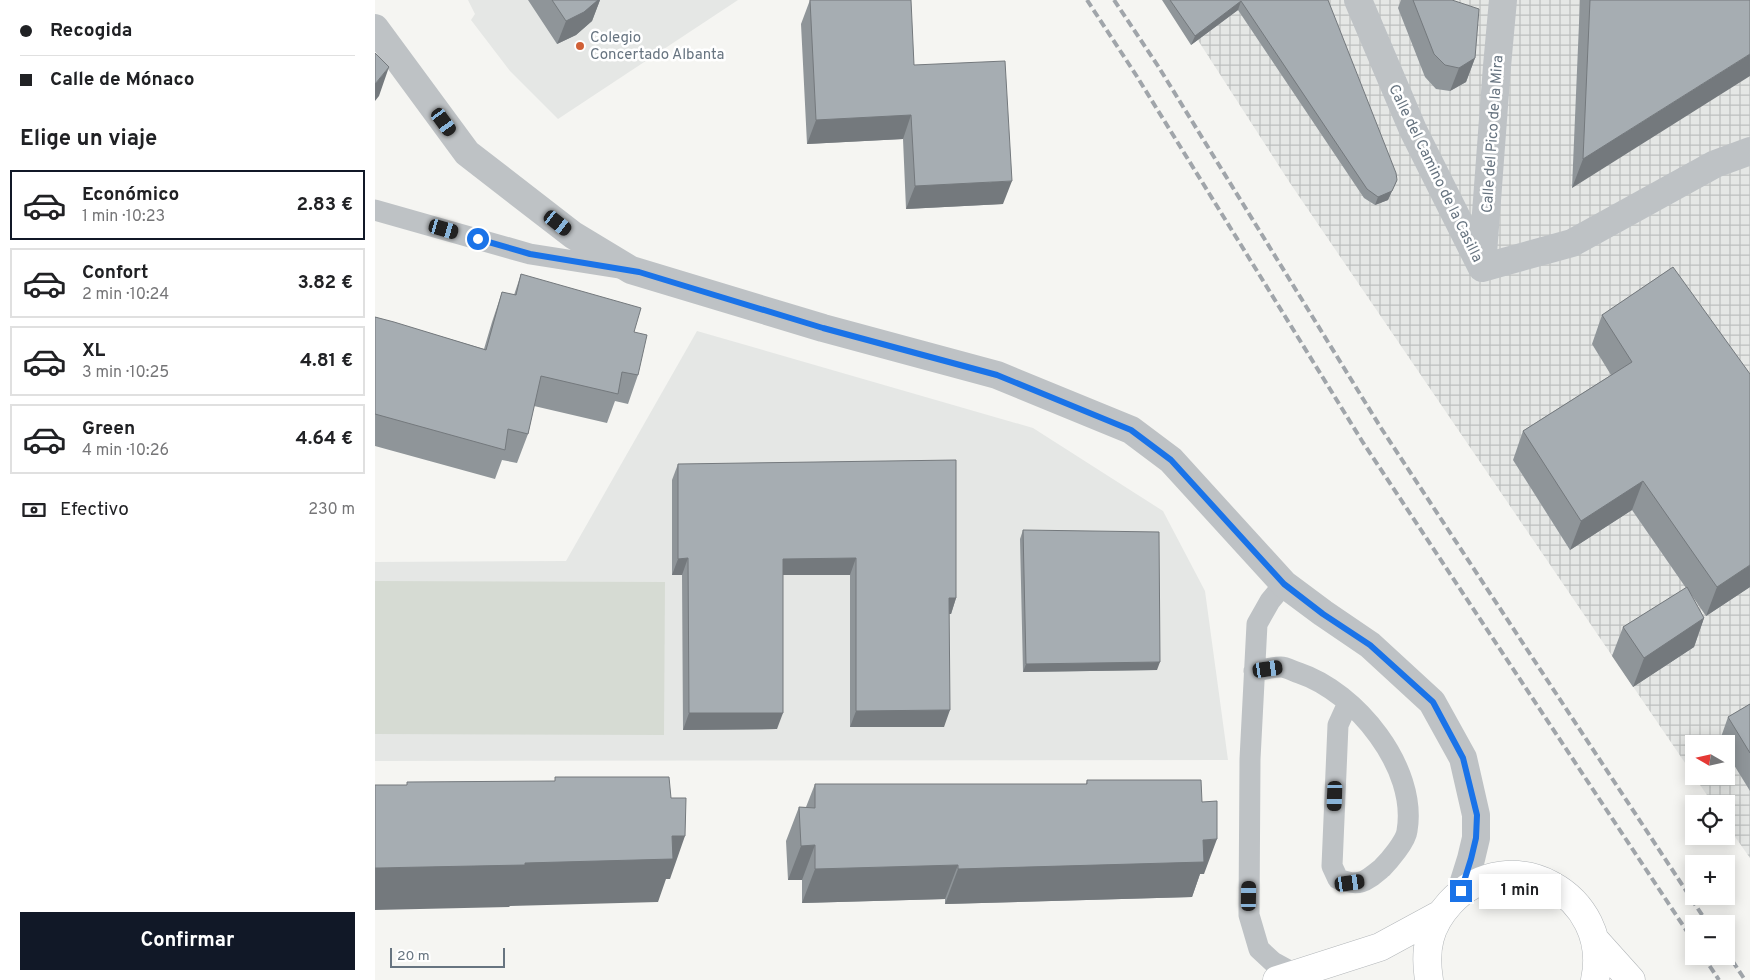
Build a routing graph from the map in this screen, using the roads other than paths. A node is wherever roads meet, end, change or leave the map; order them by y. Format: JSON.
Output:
{"nodes":[{"id":1,"x":1358,"y":0,"type":"edge"},
{"id":2,"x":1503,"y":0,"type":"edge"},
{"id":3,"x":375,"y":28,"type":"edge"},
{"id":4,"x":1750,"y":151,"type":"edge"},
{"id":5,"x":375,"y":210,"type":"edge"},
{"id":6,"x":1482,"y":268,"type":"junction"},
{"id":7,"x":639,"y":272,"type":"junction"},
{"id":8,"x":1284,"y":584,"type":"junction"},
{"id":9,"x":1255,"y":671,"type":"junction"},
{"id":10,"x":1348,"y":703,"type":"junction"},
{"id":11,"x":1461,"y":891,"type":"junction"},
{"id":12,"x":1439,"y":916,"type":"junction"},
{"id":13,"x":1596,"y":941,"type":"junction"},
{"id":14,"x":1286,"y":977,"type":"edge"},
{"id":15,"x":1429,"y":980,"type":"edge"},
{"id":16,"x":1595,"y":980,"type":"edge"},
{"id":17,"x":1631,"y":980,"type":"edge"}],
"edges":[{"from":1,"to":6,"type":"street","name":"Calle del Camino de la Casilla"},
{"from":2,"to":6,"type":"street","name":"Calle del Pico de la Mira"},
{"from":3,"to":7,"type":"street"},
{"from":4,"to":6,"type":"street","name":"Calle del Camino de la Casilla"},
{"from":5,"to":7,"type":"lane"},
{"from":7,"to":8,"type":"street"},
{"from":8,"to":9,"type":"lane"},
{"from":8,"to":11,"type":"street"},
{"from":9,"to":10,"type":"lane"},
{"from":9,"to":14,"type":"lane"},
{"from":10,"to":10,"type":"lane"},
{"from":11,"to":12,"type":"main road"},
{"from":11,"to":13,"type":"main road"},
{"from":12,"to":14,"type":"main road"},
{"from":12,"to":15,"type":"main road"},
{"from":13,"to":16,"type":"main road"},
{"from":13,"to":17,"type":"main road"}]}
